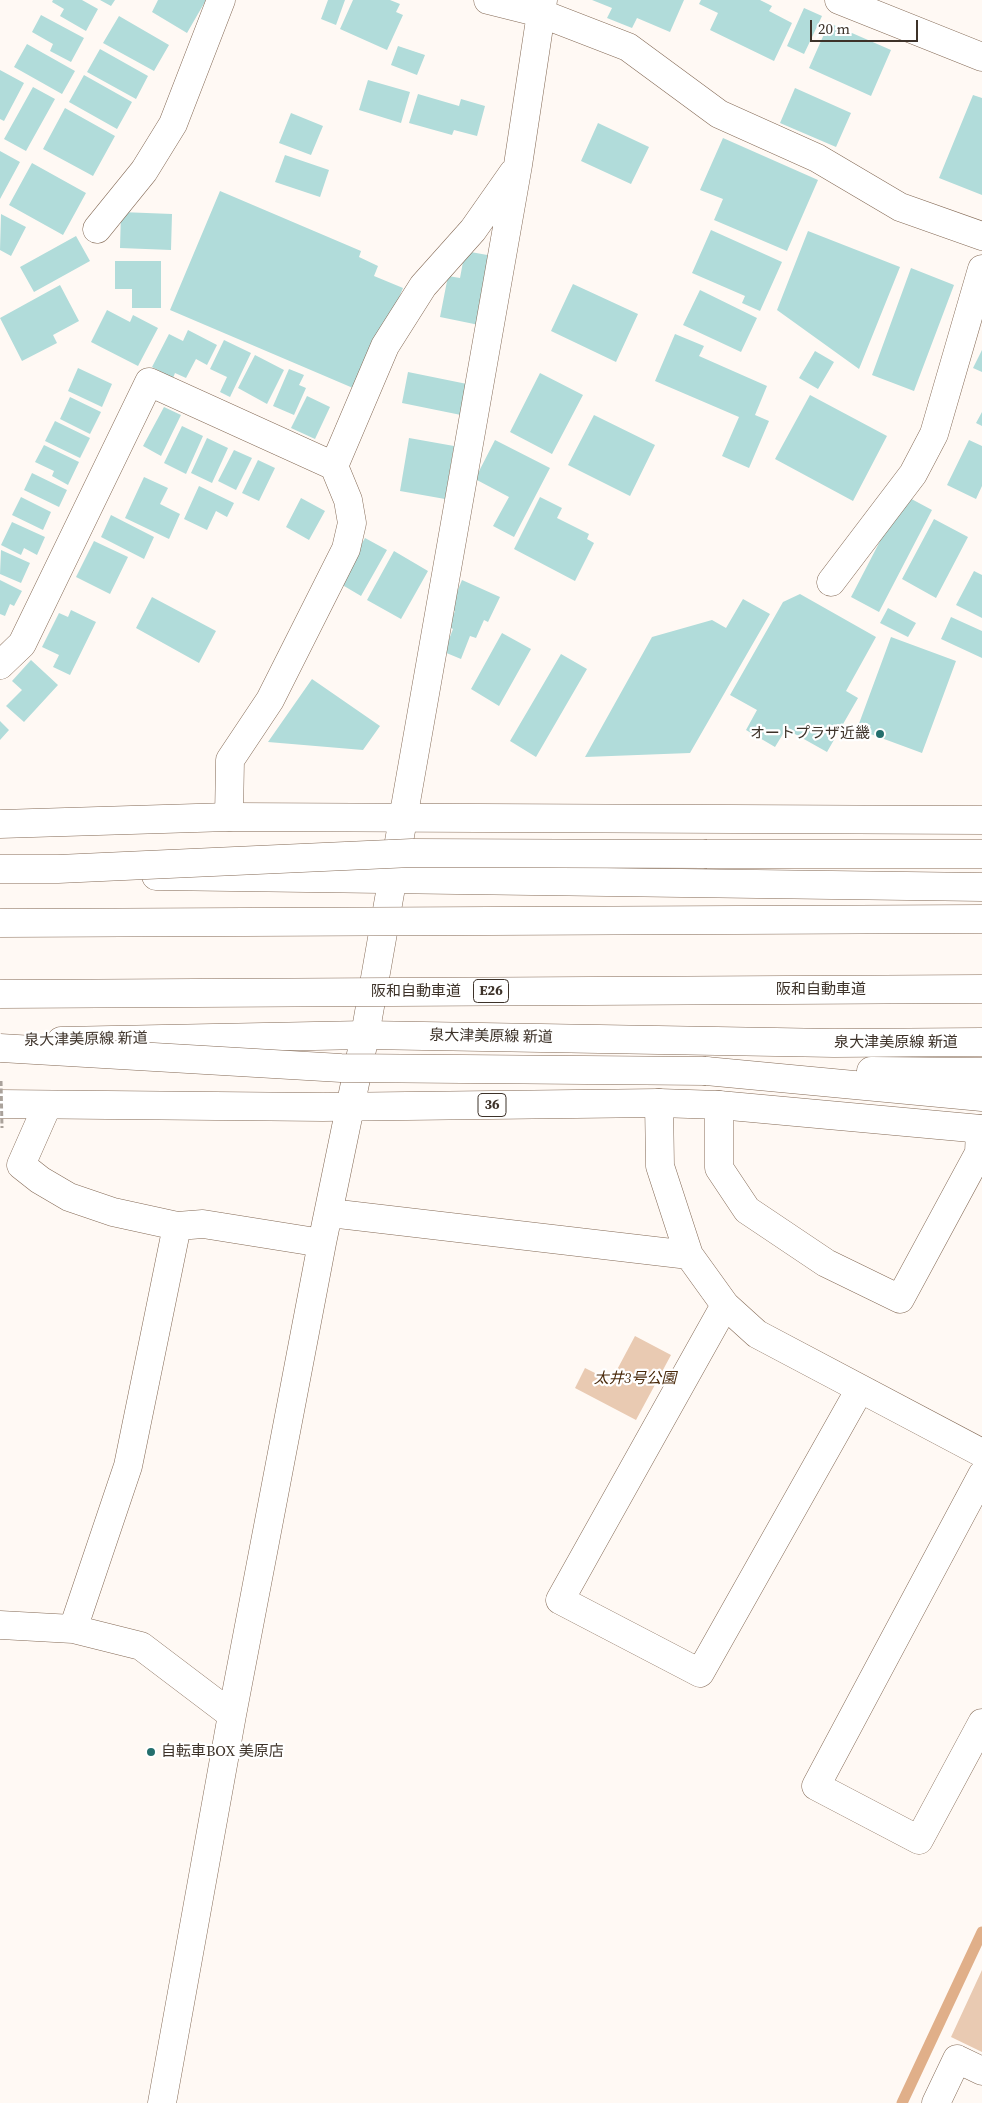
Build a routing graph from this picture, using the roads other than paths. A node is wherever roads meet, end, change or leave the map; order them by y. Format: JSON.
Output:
{"nodes":[{"id":1,"x":221,"y":0,"type":"edge"},
{"id":2,"x":488,"y":0,"type":"edge"},
{"id":3,"x":839,"y":0,"type":"edge"},
{"id":4,"x":541,"y":6,"type":"edge"},
{"id":5,"x":982,"y":56,"type":"edge"},
{"id":6,"x":518,"y":165,"type":"junction"},
{"id":7,"x":97,"y":229,"type":"dead end"},
{"id":8,"x":982,"y":236,"type":"edge"},
{"id":9,"x":982,"y":270,"type":"edge"},
{"id":10,"x":334,"y":466,"type":"junction"},
{"id":11,"x":831,"y":582,"type":"dead end"},
{"id":12,"x":0,"y":665,"type":"edge"},
{"id":13,"x":229,"y":817,"type":"junction"},
{"id":14,"x":402,"y":818,"type":"junction"},
{"id":15,"x":982,"y":820,"type":"edge"},
{"id":16,"x":0,"y":824,"type":"edge"},
{"id":17,"x":982,"y":854,"type":"edge"},
{"id":18,"x":0,"y":869,"type":"edge"},
{"id":19,"x":0,"y":873,"type":"edge"},
{"id":20,"x":391,"y":880,"type":"junction"},
{"id":21,"x":982,"y":887,"type":"edge"},
{"id":22,"x":982,"y":919,"type":"edge"},
{"id":23,"x":0,"y":922,"type":"edge"},
{"id":24,"x":982,"y":989,"type":"edge"},
{"id":25,"x":0,"y":994,"type":"edge"},
{"id":26,"x":365,"y":1035,"type":"junction"},
{"id":27,"x":0,"y":1042,"type":"edge"},
{"id":28,"x":982,"y":1042,"type":"edge"},
{"id":29,"x":0,"y":1048,"type":"edge"},
{"id":30,"x":706,"y":1072,"type":"junction"},
{"id":31,"x":982,"y":1072,"type":"edge"},
{"id":32,"x":982,"y":1097,"type":"edge"},
{"id":33,"x":659,"y":1103,"type":"junction"},
{"id":34,"x":0,"y":1104,"type":"edge"},
{"id":35,"x":719,"y":1105,"type":"junction"},
{"id":36,"x":47,"y":1106,"type":"junction"},
{"id":37,"x":350,"y":1107,"type":"junction"},
{"id":38,"x":981,"y":1129,"type":"edge"},
{"id":39,"x":330,"y":1213,"type":"junction"},
{"id":40,"x":177,"y":1226,"type":"junction"},
{"id":41,"x":322,"y":1243,"type":"junction"},
{"id":42,"x":690,"y":1255,"type":"junction"},
{"id":43,"x":725,"y":1305,"type":"junction"},
{"id":44,"x":860,"y":1389,"type":"junction"},
{"id":45,"x":982,"y":1453,"type":"edge"},
{"id":46,"x":982,"y":1475,"type":"edge"},
{"id":47,"x":0,"y":1625,"type":"edge"},
{"id":48,"x":73,"y":1630,"type":"junction"},
{"id":49,"x":232,"y":1715,"type":"junction"},
{"id":50,"x":982,"y":1723,"type":"edge"},
{"id":51,"x":982,"y":2071,"type":"edge"},
{"id":52,"x":162,"y":2103,"type":"edge"},
{"id":53,"x":936,"y":2103,"type":"edge"}],
"edges":[{"from":1,"to":7,"type":"main road"},
{"from":2,"to":4,"type":"main road"},
{"from":3,"to":5,"type":"main road"},
{"from":4,"to":6,"type":"main road"},
{"from":4,"to":8,"type":"main road"},
{"from":6,"to":10,"type":"main road"},
{"from":6,"to":14,"type":"main road"},
{"from":9,"to":11,"type":"main road"},
{"from":10,"to":12,"type":"main road"},
{"from":10,"to":13,"type":"main road"},
{"from":13,"to":14,"type":"main road"},
{"from":13,"to":16,"type":"main road"},
{"from":14,"to":15,"type":"main road"},
{"from":14,"to":20,"type":"main road"},
{"from":17,"to":18,"type":"main road","bridge":true},
{"from":19,"to":20,"type":"main road"},
{"from":20,"to":21,"type":"main road"},
{"from":20,"to":26,"type":"main road"},
{"from":22,"to":23,"type":"main road","bridge":true},
{"from":24,"to":25,"type":"main road","name":"阪和自動車道","number":"E26","bridge":true},
{"from":26,"to":27,"type":"main road","name":"泉大津美原線 新道"},
{"from":26,"to":28,"type":"main road","name":"泉大津美原線 新道"},
{"from":26,"to":37,"type":"main road"},
{"from":29,"to":30,"type":"main road","bridge":true},
{"from":30,"to":31,"type":"main road"},
{"from":30,"to":32,"type":"main road"},
{"from":33,"to":35,"type":"main road","number":"36"},
{"from":33,"to":37,"type":"main road","number":"36"},
{"from":33,"to":42,"type":"main road"},
{"from":34,"to":36,"type":"main road","number":"36"},
{"from":35,"to":38,"type":"main road","number":"36"},
{"from":35,"to":38,"type":"main road"},
{"from":36,"to":37,"type":"main road","number":"36"},
{"from":36,"to":40,"type":"main road"},
{"from":37,"to":39,"type":"main road"},
{"from":39,"to":41,"type":"main road"},
{"from":39,"to":42,"type":"main road"},
{"from":40,"to":41,"type":"main road"},
{"from":40,"to":48,"type":"main road"},
{"from":41,"to":49,"type":"main road"},
{"from":42,"to":43,"type":"main road"},
{"from":43,"to":44,"type":"main road"},
{"from":43,"to":44,"type":"main road"},
{"from":44,"to":45,"type":"main road"},
{"from":46,"to":50,"type":"main road"},
{"from":47,"to":48,"type":"main road"},
{"from":48,"to":49,"type":"main road"},
{"from":49,"to":52,"type":"main road"},
{"from":51,"to":53,"type":"main road"}]}
